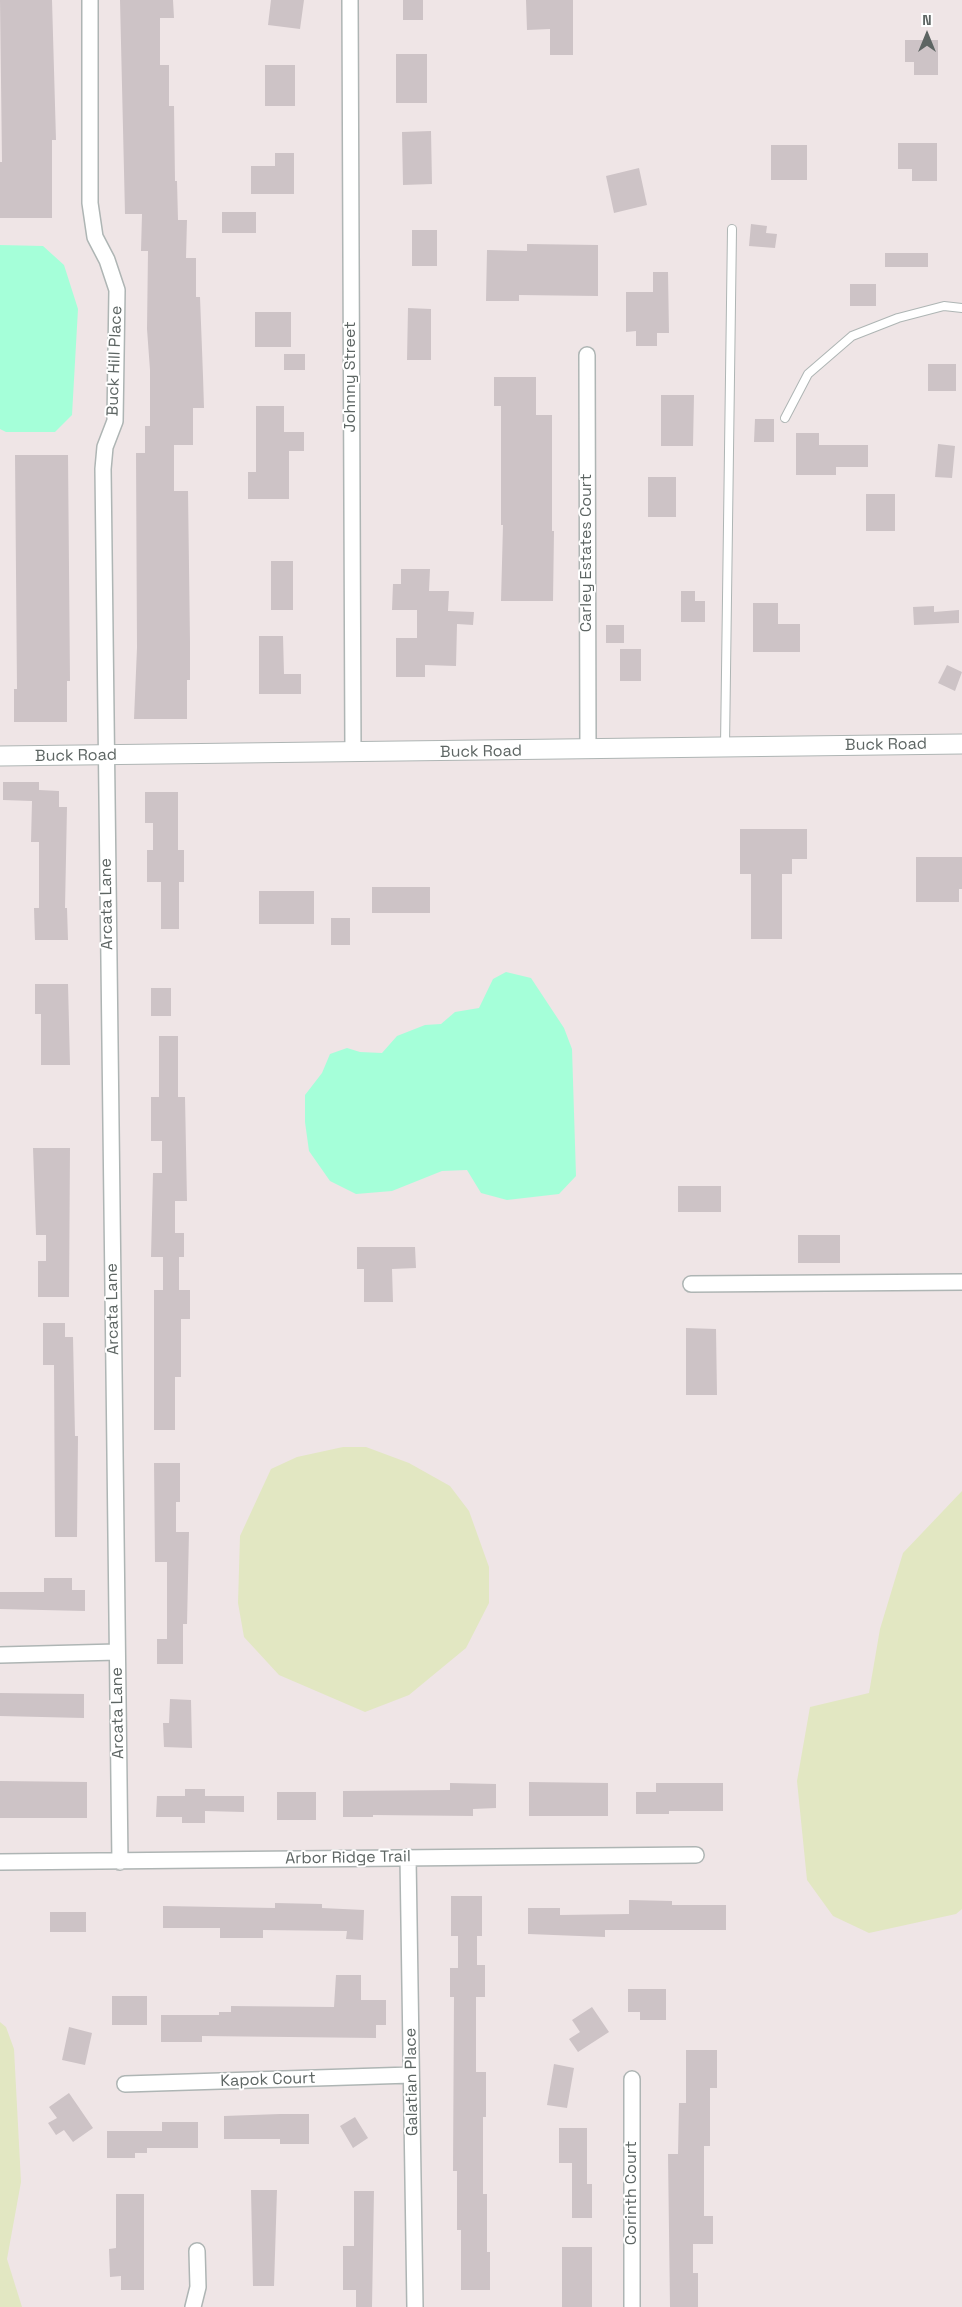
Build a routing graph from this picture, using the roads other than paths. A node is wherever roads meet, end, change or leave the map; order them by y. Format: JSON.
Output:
{"nodes":[{"id":1,"x":90,"y":0,"type":"edge"},
{"id":2,"x":350,"y":0,"type":"edge"},
{"id":3,"x":732,"y":229,"type":"dead end"},
{"id":4,"x":962,"y":308,"type":"edge"},
{"id":5,"x":587,"y":355,"type":"dead end"},
{"id":6,"x":785,"y":418,"type":"dead end"},
{"id":7,"x":962,"y":744,"type":"edge"},
{"id":8,"x":725,"y":748,"type":"junction"},
{"id":9,"x":588,"y":750,"type":"junction"},
{"id":10,"x":353,"y":753,"type":"junction"},
{"id":11,"x":105,"y":755,"type":"junction"},
{"id":12,"x":0,"y":756,"type":"edge"},
{"id":13,"x":962,"y":1282,"type":"edge"},
{"id":14,"x":691,"y":1284,"type":"dead end"},
{"id":15,"x":118,"y":1652,"type":"junction"},
{"id":16,"x":0,"y":1655,"type":"edge"},
{"id":17,"x":696,"y":1855,"type":"dead end"},
{"id":18,"x":408,"y":1857,"type":"junction"},
{"id":19,"x":0,"y":1862,"type":"edge"},
{"id":20,"x":120,"y":1862,"type":"junction"},
{"id":21,"x":412,"y":2075,"type":"junction"},
{"id":22,"x":632,"y":2079,"type":"dead end"},
{"id":23,"x":126,"y":2084,"type":"dead end"},
{"id":24,"x":197,"y":2251,"type":"dead end"},
{"id":25,"x":193,"y":2307,"type":"edge"},
{"id":26,"x":415,"y":2307,"type":"edge"},
{"id":27,"x":632,"y":2307,"type":"edge"}],
"edges":[{"from":1,"to":11,"type":"street","name":"Buck Hill Place"},
{"from":2,"to":10,"type":"street","name":"Johnny Street"},
{"from":3,"to":8,"type":"lane"},
{"from":4,"to":6,"type":"lane"},
{"from":5,"to":9,"type":"street","name":"Carley Estates Court"},
{"from":7,"to":8,"type":"street","name":"Buck Road"},
{"from":8,"to":9,"type":"street","name":"Buck Road"},
{"from":9,"to":10,"type":"street","name":"Buck Road"},
{"from":10,"to":11,"type":"street","name":"Buck Road"},
{"from":11,"to":12,"type":"street","name":"Buck Road"},
{"from":11,"to":15,"type":"street","name":"Arcata Lane"},
{"from":13,"to":14,"type":"street"},
{"from":15,"to":16,"type":"street"},
{"from":15,"to":20,"type":"street","name":"Arcata Lane"},
{"from":17,"to":18,"type":"street","name":"Arbor Ridge Trail"},
{"from":18,"to":20,"type":"street","name":"Arbor Ridge Trail"},
{"from":18,"to":21,"type":"street","name":"Galatian Place"},
{"from":19,"to":20,"type":"street","name":"Arbor Ridge Trail"},
{"from":21,"to":23,"type":"street","name":"Kapok Court"},
{"from":21,"to":26,"type":"street","name":"Galatian Place"},
{"from":22,"to":27,"type":"street","name":"Corinth Court"},
{"from":24,"to":25,"type":"street"}]}
